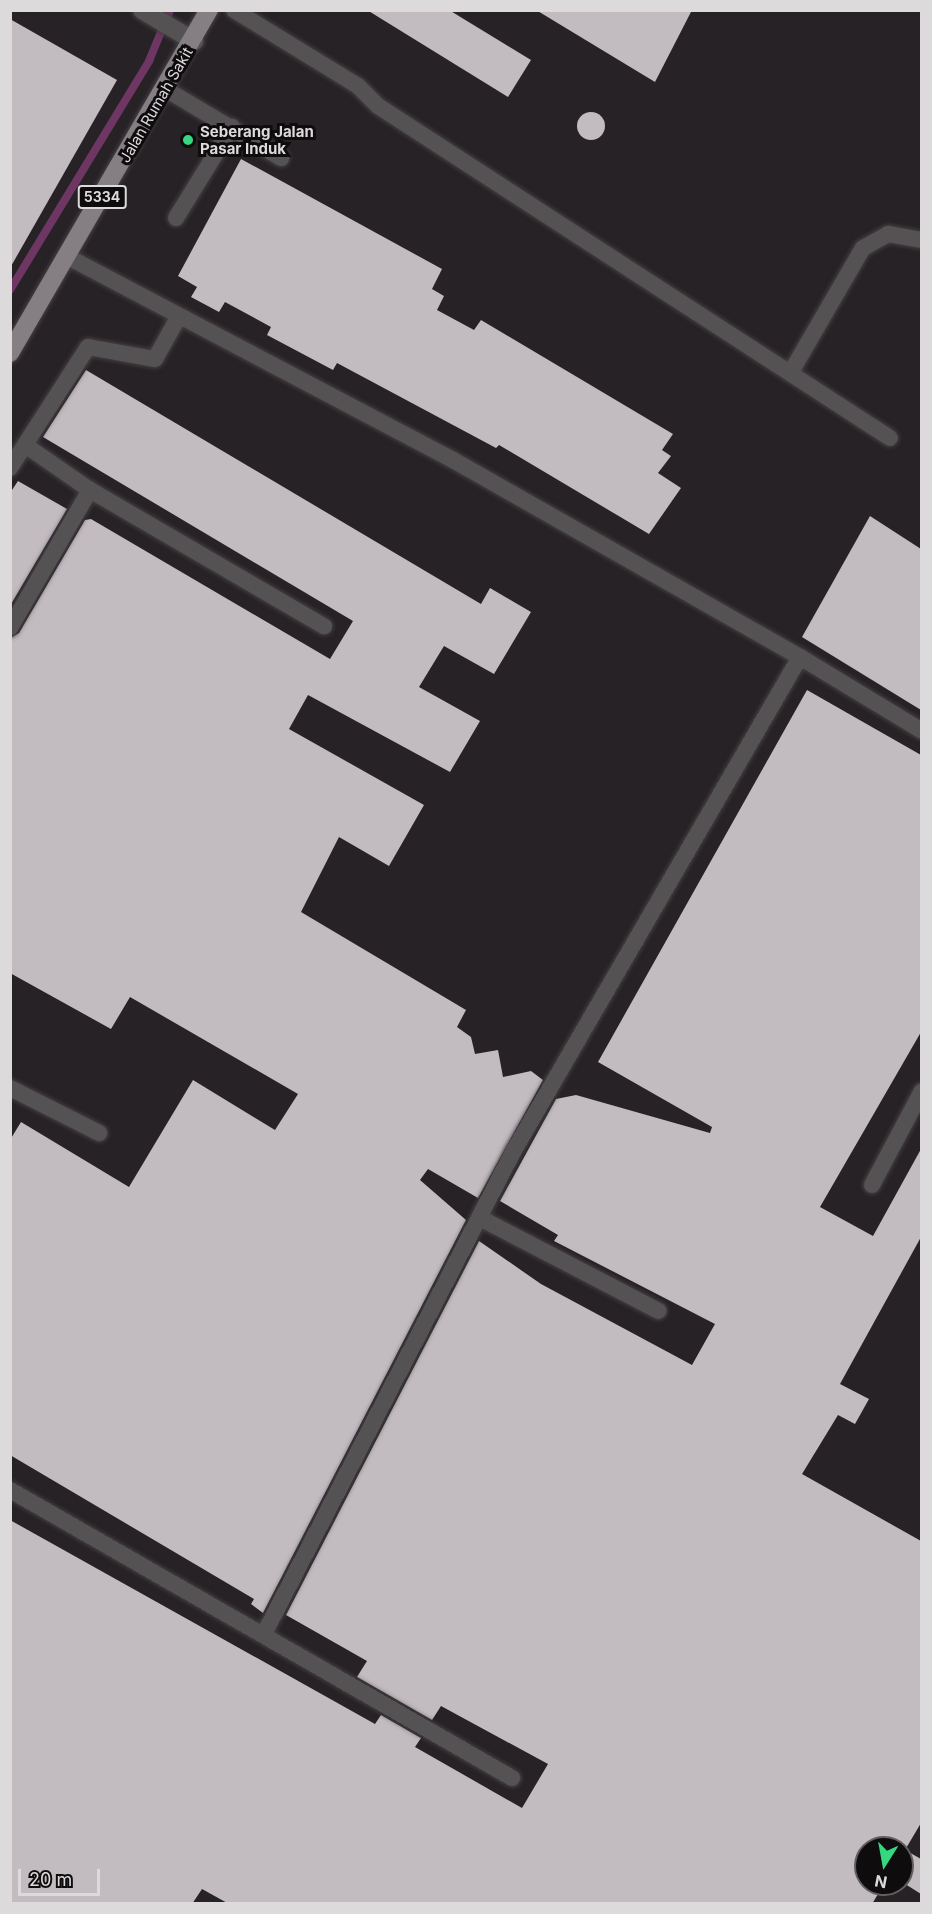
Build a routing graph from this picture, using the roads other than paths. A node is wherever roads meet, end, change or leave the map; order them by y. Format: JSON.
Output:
{"nodes":[{"id":1,"x":209,"y":10,"type":"edge"},
{"id":2,"x":234,"y":10,"type":"edge"},
{"id":3,"x":146,"y":13,"type":"edge"},
{"id":4,"x":194,"y":41,"type":"junction"},
{"id":5,"x":166,"y":90,"type":"junction"},
{"id":6,"x":232,"y":127,"type":"junction"},
{"id":7,"x":282,"y":158,"type":"dead end"},
{"id":8,"x":176,"y":218,"type":"dead end"},
{"id":9,"x":921,"y":240,"type":"edge"},
{"id":10,"x":68,"y":257,"type":"junction"},
{"id":11,"x":178,"y":318,"type":"junction"},
{"id":12,"x":12,"y":346,"type":"edge"},
{"id":13,"x":791,"y":372,"type":"junction"},
{"id":14,"x":890,"y":438,"type":"dead end"},
{"id":15,"x":25,"y":445,"type":"junction"},
{"id":16,"x":10,"y":468,"type":"edge"},
{"id":17,"x":90,"y":490,"type":"junction"},
{"id":18,"x":324,"y":626,"type":"dead end"},
{"id":19,"x":10,"y":628,"type":"edge"},
{"id":20,"x":800,"y":657,"type":"junction"},
{"id":21,"x":921,"y":731,"type":"edge"},
{"id":22,"x":10,"y":1088,"type":"edge"},
{"id":23,"x":921,"y":1091,"type":"edge"},
{"id":24,"x":99,"y":1133,"type":"dead end"},
{"id":25,"x":872,"y":1185,"type":"dead end"},
{"id":26,"x":482,"y":1220,"type":"junction"},
{"id":27,"x":659,"y":1311,"type":"dead end"},
{"id":28,"x":10,"y":1490,"type":"edge"},
{"id":29,"x":266,"y":1632,"type":"junction"},
{"id":30,"x":512,"y":1778,"type":"dead end"}],
"edges":[{"from":1,"to":4,"type":"main road","name":"Jalan Rumah Sakit","number":"5334"},
{"from":2,"to":13,"type":"lane"},
{"from":3,"to":4,"type":"street"},
{"from":4,"to":5,"type":"main road","name":"Jalan Rumah Sakit","number":"5334"},
{"from":5,"to":6,"type":"lane"},
{"from":5,"to":10,"type":"main road","name":"Jalan Rumah Sakit","number":"5334"},
{"from":6,"to":7,"type":"lane"},
{"from":6,"to":8,"type":"lane"},
{"from":9,"to":13,"type":"lane"},
{"from":10,"to":11,"type":"lane"},
{"from":10,"to":12,"type":"main road","name":"Jalan Rumah Sakit","number":"5334"},
{"from":11,"to":15,"type":"lane"},
{"from":11,"to":20,"type":"lane"},
{"from":13,"to":14,"type":"lane"},
{"from":15,"to":16,"type":"lane"},
{"from":15,"to":17,"type":"lane"},
{"from":17,"to":18,"type":"lane"},
{"from":17,"to":19,"type":"lane"},
{"from":20,"to":21,"type":"lane"},
{"from":20,"to":26,"type":"lane"},
{"from":22,"to":24,"type":"lane"},
{"from":23,"to":25,"type":"lane"},
{"from":26,"to":27,"type":"lane"},
{"from":26,"to":29,"type":"lane"},
{"from":28,"to":29,"type":"lane"},
{"from":29,"to":30,"type":"lane"}]}
